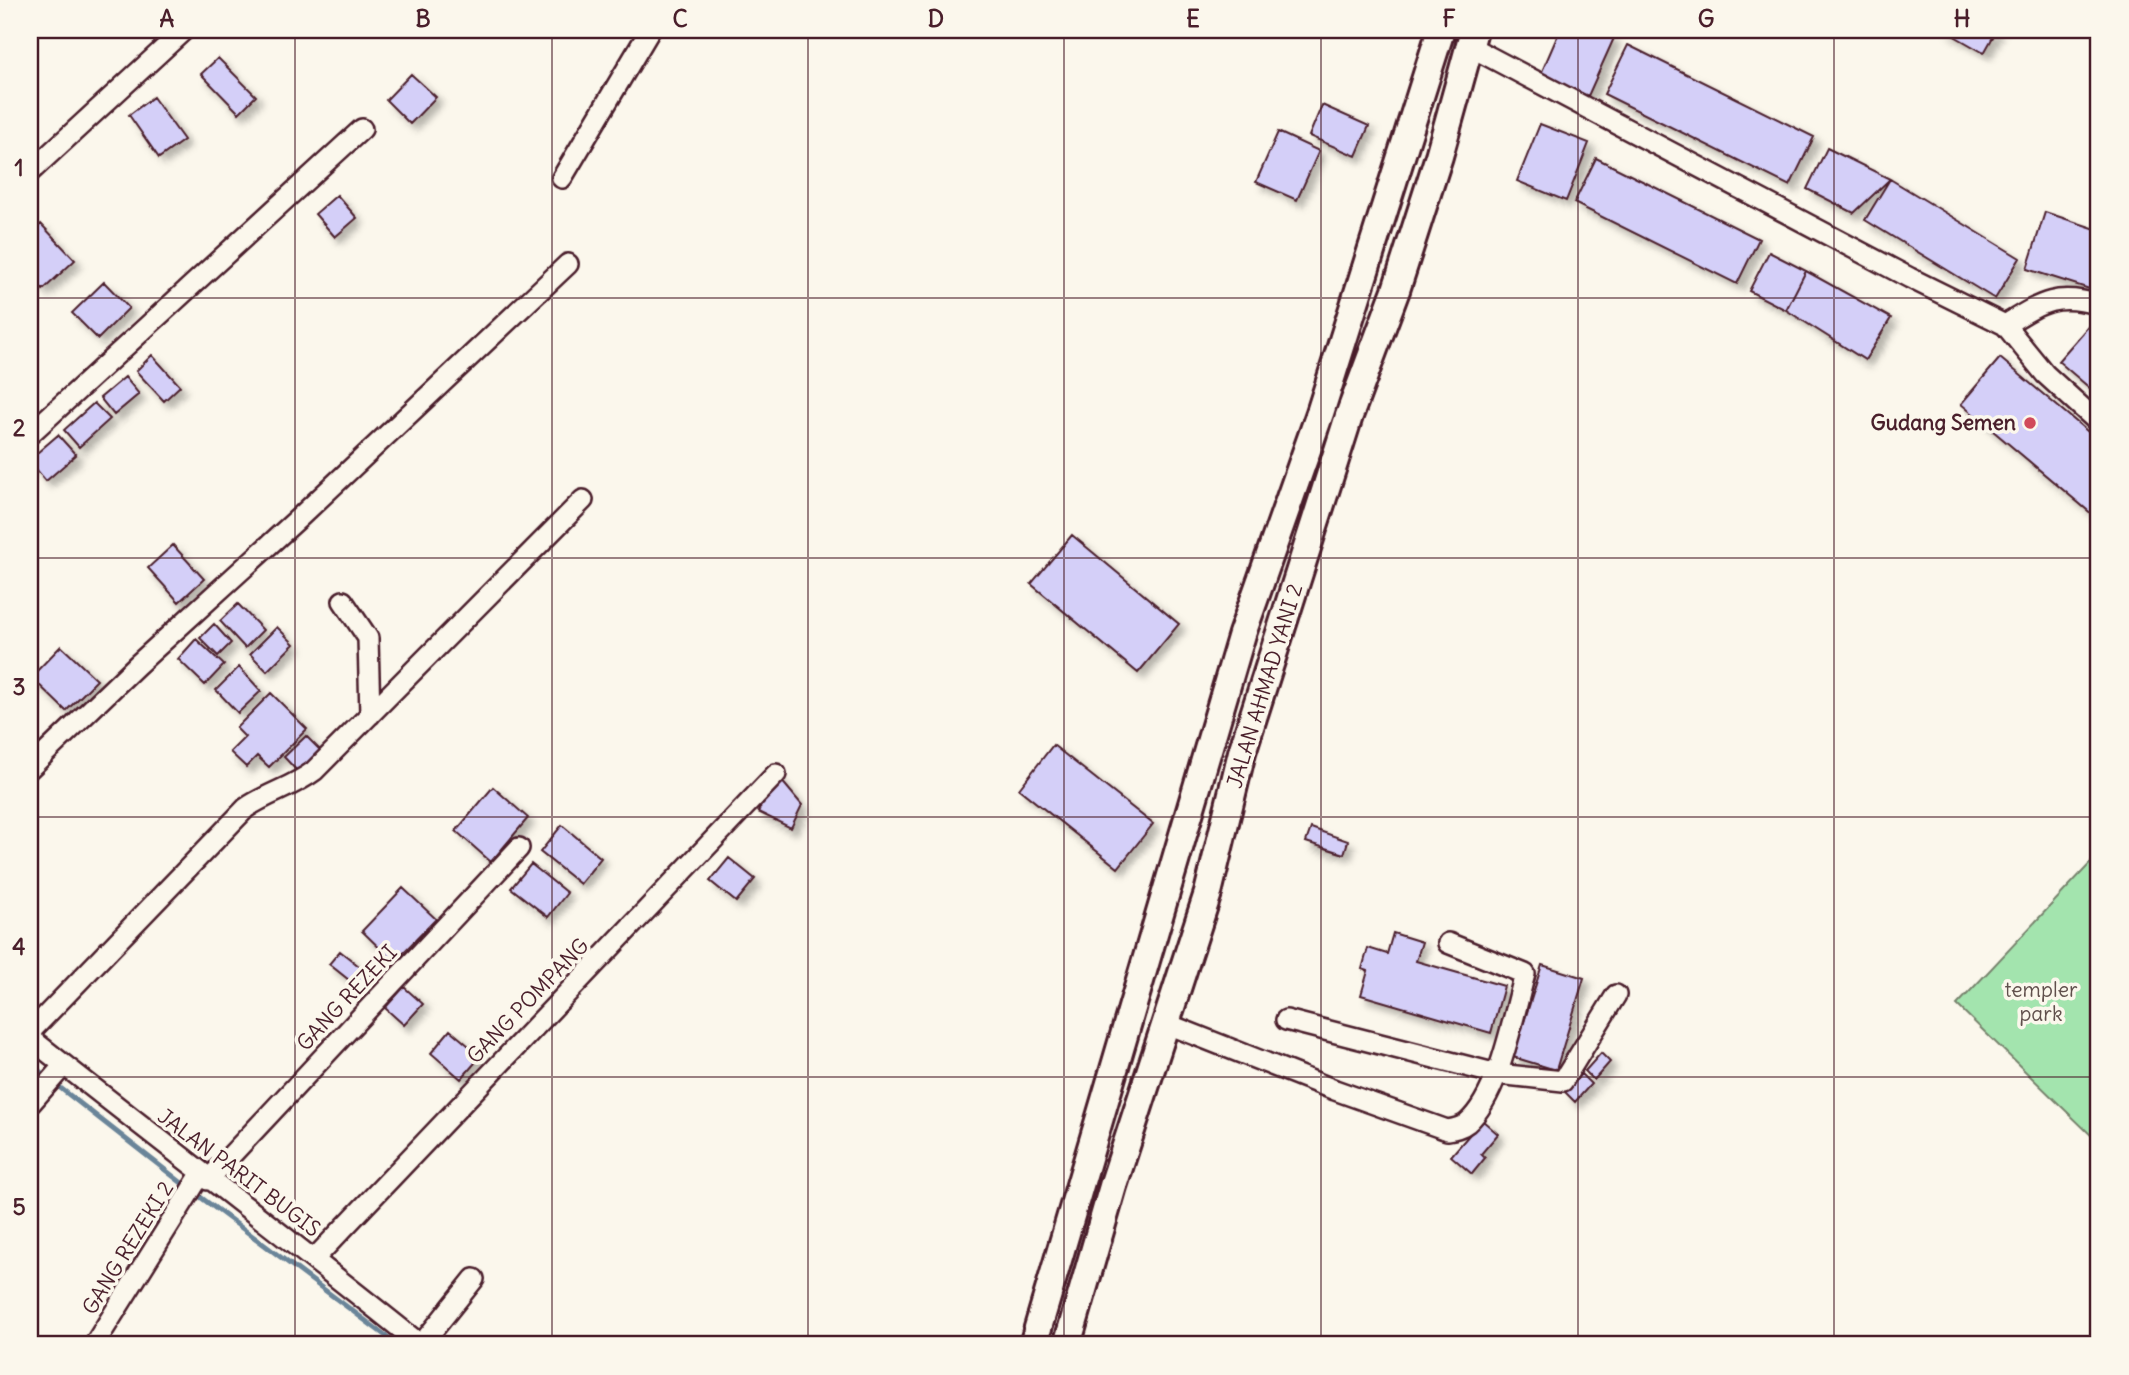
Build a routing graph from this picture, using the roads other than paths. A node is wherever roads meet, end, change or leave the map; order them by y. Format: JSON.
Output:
{"nodes":[{"id":1,"x":184,"y":30,"type":"edge"},
{"id":2,"x":650,"y":30,"type":"edge"},
{"id":3,"x":1441,"y":30,"type":"edge"},
{"id":4,"x":1471,"y":38,"type":"edge"},
{"id":5,"x":362,"y":129,"type":"dead end"},
{"id":6,"x":30,"y":172,"type":"edge"},
{"id":7,"x":562,"y":178,"type":"dead end"},
{"id":8,"x":568,"y":264,"type":"dead end"},
{"id":9,"x":2099,"y":305,"type":"edge"},
{"id":10,"x":2005,"y":325,"type":"junction"},
{"id":11,"x":2099,"y":423,"type":"edge"},
{"id":12,"x":30,"y":434,"type":"edge"},
{"id":13,"x":583,"y":500,"type":"dead end"},
{"id":14,"x":343,"y":601,"type":"dead end"},
{"id":15,"x":370,"y":715,"type":"junction"},
{"id":16,"x":30,"y":768,"type":"edge"},
{"id":17,"x":776,"y":774,"type":"dead end"},
{"id":18,"x":519,"y":848,"type":"dead end"},
{"id":19,"x":1448,"y":943,"type":"dead end"},
{"id":20,"x":1616,"y":995,"type":"dead end"},
{"id":21,"x":1286,"y":1020,"type":"dead end"},
{"id":22,"x":1164,"y":1023,"type":"junction"},
{"id":23,"x":30,"y":1032,"type":"edge"},
{"id":24,"x":30,"y":1038,"type":"edge"},
{"id":25,"x":64,"y":1065,"type":"junction"},
{"id":26,"x":1497,"y":1074,"type":"junction"},
{"id":27,"x":30,"y":1104,"type":"edge"},
{"id":28,"x":205,"y":1177,"type":"junction"},
{"id":29,"x":314,"y":1259,"type":"junction"},
{"id":30,"x":474,"y":1279,"type":"dead end"},
{"id":31,"x":94,"y":1345,"type":"edge"},
{"id":32,"x":421,"y":1345,"type":"edge"},
{"id":33,"x":1033,"y":1345,"type":"edge"},
{"id":34,"x":1067,"y":1345,"type":"edge"}],
"edges":[{"from":1,"to":6,"type":"street"},
{"from":2,"to":7,"type":"street"},
{"from":3,"to":33,"type":"highway","name":"JALAN AHMAD YANI 2"},
{"from":4,"to":10,"type":"street"},
{"from":4,"to":22,"type":"highway","name":"JALAN AHMAD YANI 2"},
{"from":5,"to":12,"type":"street"},
{"from":8,"to":16,"type":"street"},
{"from":9,"to":10,"type":"street"},
{"from":10,"to":11,"type":"street"},
{"from":13,"to":15,"type":"street"},
{"from":14,"to":15,"type":"street"},
{"from":15,"to":23,"type":"street"},
{"from":17,"to":29,"type":"street","name":"GANG POMPANG"},
{"from":18,"to":28,"type":"street","name":"GANG REZEKI"},
{"from":19,"to":26,"type":"street"},
{"from":20,"to":26,"type":"street"},
{"from":21,"to":26,"type":"street"},
{"from":22,"to":26,"type":"street"},
{"from":22,"to":34,"type":"highway","name":"JALAN AHMAD YANI 2"},
{"from":24,"to":25,"type":"street","name":"JALAN PARIT BUGIS"},
{"from":25,"to":27,"type":"street"},
{"from":25,"to":28,"type":"street","name":"JALAN PARIT BUGIS"},
{"from":28,"to":29,"type":"street","name":"JALAN PARIT BUGIS"},
{"from":28,"to":31,"type":"street","name":"GANG REZEKI 2"},
{"from":29,"to":32,"type":"street","name":"JALAN PARIT BUGIS"},
{"from":30,"to":32,"type":"street"}]}
